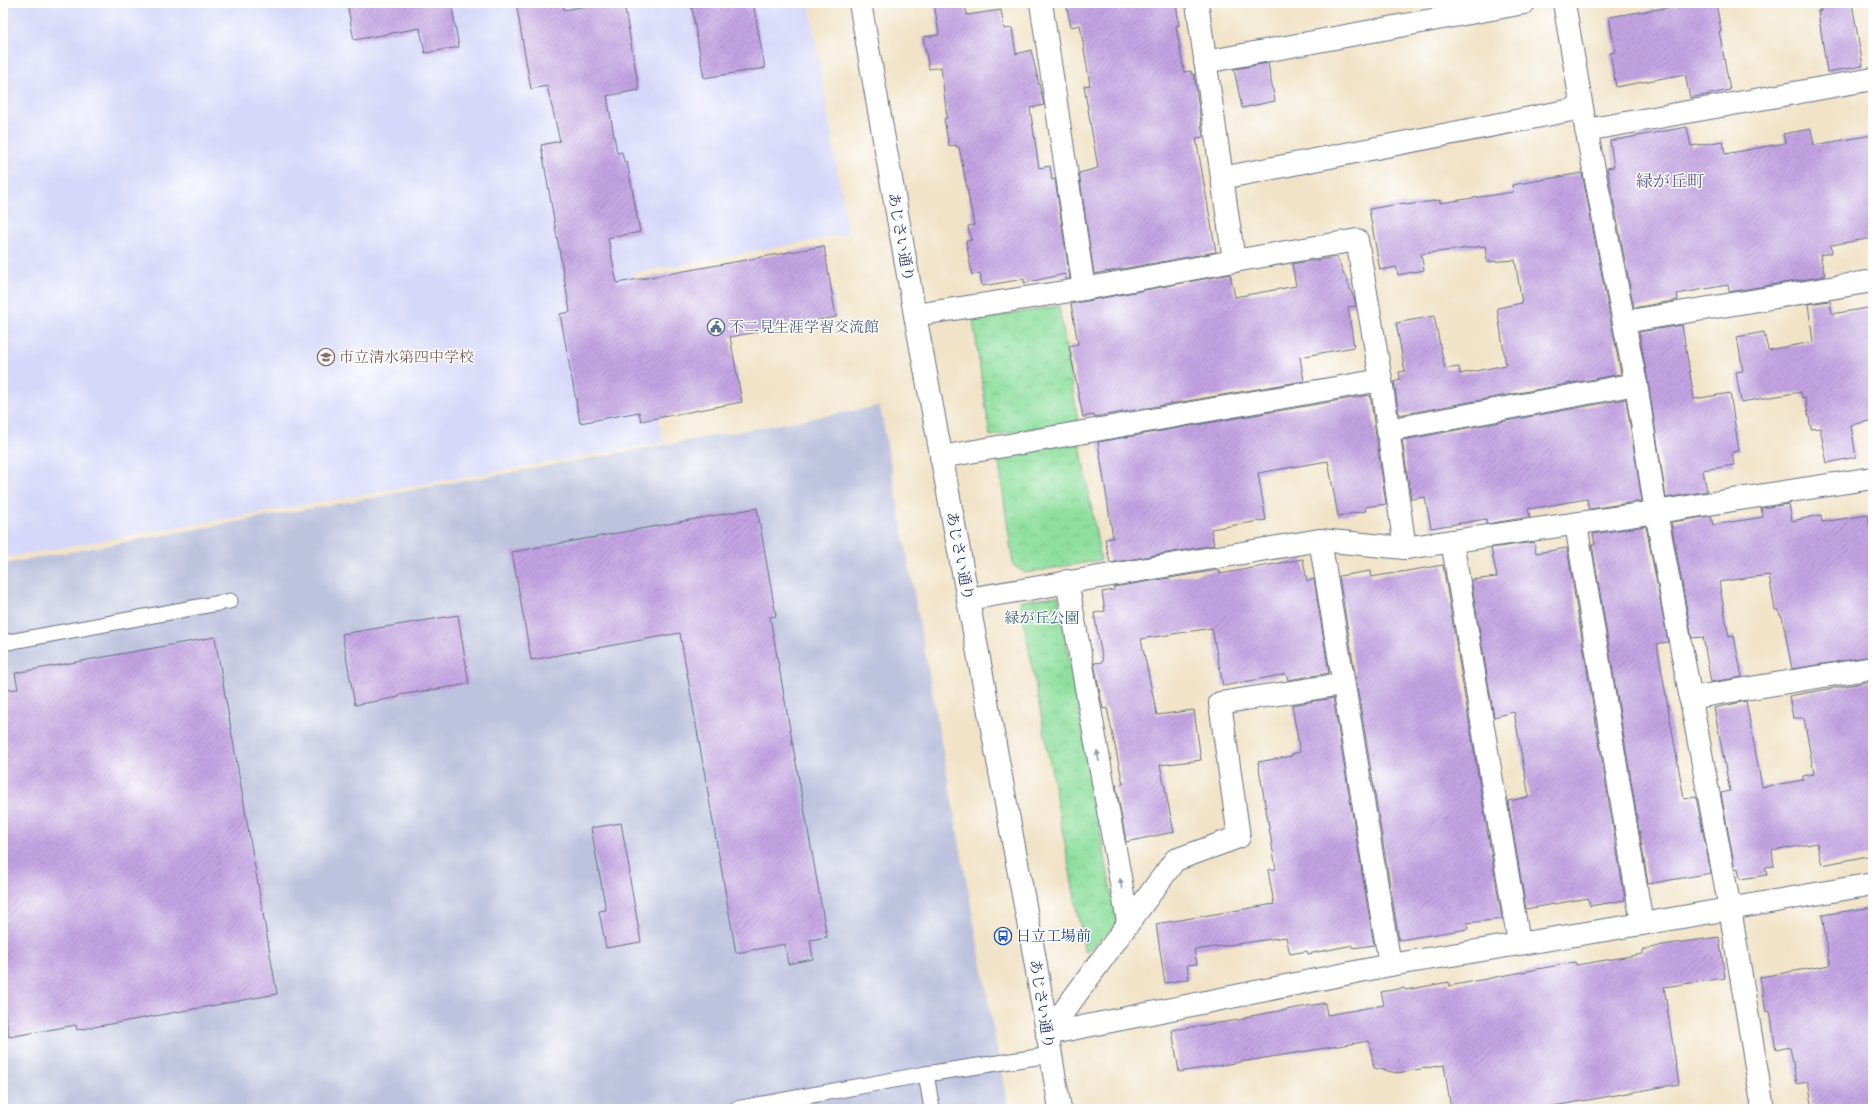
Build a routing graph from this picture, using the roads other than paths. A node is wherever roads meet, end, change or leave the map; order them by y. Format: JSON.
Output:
{"nodes":[{"id":1,"x":860,"y":3,"type":"edge"},
{"id":2,"x":1041,"y":3,"type":"edge"},
{"id":3,"x":1197,"y":3,"type":"edge"},
{"id":4,"x":1524,"y":3,"type":"edge"},
{"id":5,"x":1564,"y":3,"type":"edge"},
{"id":6,"x":1205,"y":62,"type":"junction"},
{"id":7,"x":1873,"y":79,"type":"edge"},
{"id":8,"x":1582,"y":108,"type":"junction"},
{"id":9,"x":1586,"y":130,"type":"junction"},
{"id":10,"x":1222,"y":178,"type":"junction"},
{"id":11,"x":1234,"y":261,"type":"junction"},
{"id":12,"x":1873,"y":281,"type":"edge"},
{"id":13,"x":1084,"y":289,"type":"junction"},
{"id":14,"x":915,"y":315,"type":"junction"},
{"id":15,"x":1624,"y":322,"type":"junction"},
{"id":16,"x":1381,"y":380,"type":"junction"},
{"id":17,"x":1636,"y":384,"type":"junction"},
{"id":18,"x":1388,"y":430,"type":"junction"},
{"id":19,"x":941,"y":457,"type":"junction"},
{"id":20,"x":1873,"y":478,"type":"edge"},
{"id":21,"x":1656,"y":512,"type":"junction"},
{"id":22,"x":1576,"y":524,"type":"junction"},
{"id":23,"x":1320,"y":540,"type":"junction"},
{"id":24,"x":1452,"y":542,"type":"junction"},
{"id":25,"x":1405,"y":548,"type":"junction"},
{"id":26,"x":1066,"y":581,"type":"junction"},
{"id":27,"x":968,"y":598,"type":"junction"},
{"id":28,"x":230,"y":601,"type":"dead end"},
{"id":29,"x":3,"y":643,"type":"edge"},
{"id":30,"x":1873,"y":668,"type":"edge"},
{"id":31,"x":1343,"y":684,"type":"junction"},
{"id":32,"x":1690,"y":698,"type":"junction"},
{"id":33,"x":1873,"y":884,"type":"edge"},
{"id":34,"x":1730,"y":909,"type":"junction"},
{"id":35,"x":1128,"y":922,"type":"junction"},
{"id":36,"x":1642,"y":924,"type":"junction"},
{"id":37,"x":1519,"y":943,"type":"junction"},
{"id":38,"x":1390,"y":966,"type":"junction"},
{"id":39,"x":1047,"y":1034,"type":"junction"},
{"id":40,"x":1050,"y":1055,"type":"junction"},
{"id":41,"x":926,"y":1074,"type":"junction"},
{"id":42,"x":736,"y":1109,"type":"edge"},
{"id":43,"x":932,"y":1109,"type":"edge"},
{"id":44,"x":1060,"y":1109,"type":"edge"},
{"id":45,"x":1763,"y":1109,"type":"edge"}],
"edges":[{"from":1,"to":14,"type":"street","name":"あじさい通り"},
{"from":2,"to":13,"type":"street"},
{"from":3,"to":6,"type":"street"},
{"from":4,"to":6,"type":"street"},
{"from":5,"to":8,"type":"street"},
{"from":6,"to":10,"type":"street"},
{"from":7,"to":9,"type":"street"},
{"from":8,"to":9,"type":"street"},
{"from":8,"to":10,"type":"street"},
{"from":9,"to":15,"type":"street"},
{"from":10,"to":11,"type":"street"},
{"from":11,"to":13,"type":"street"},
{"from":11,"to":16,"type":"street"},
{"from":12,"to":15,"type":"street"},
{"from":13,"to":14,"type":"street"},
{"from":14,"to":19,"type":"street","name":"あじさい通り"},
{"from":15,"to":17,"type":"street"},
{"from":16,"to":18,"type":"street"},
{"from":16,"to":19,"type":"street"},
{"from":17,"to":18,"type":"street"},
{"from":17,"to":21,"type":"street"},
{"from":18,"to":25,"type":"street"},
{"from":19,"to":27,"type":"street","name":"あじさい通り"},
{"from":20,"to":21,"type":"street"},
{"from":21,"to":22,"type":"street"},
{"from":21,"to":32,"type":"street"},
{"from":22,"to":24,"type":"street"},
{"from":22,"to":36,"type":"street"},
{"from":23,"to":25,"type":"street"},
{"from":23,"to":26,"type":"street"},
{"from":23,"to":31,"type":"street"},
{"from":24,"to":25,"type":"street"},
{"from":24,"to":37,"type":"street"},
{"from":26,"to":27,"type":"street"},
{"from":35,"to":26,"type":"street","one_way":true},
{"from":27,"to":39,"type":"street","name":"あじさい通り"},
{"from":28,"to":29,"type":"lane"},
{"from":30,"to":32,"type":"street"},
{"from":31,"to":35,"type":"street"},
{"from":31,"to":38,"type":"street"},
{"from":32,"to":34,"type":"street"},
{"from":33,"to":34,"type":"street"},
{"from":34,"to":36,"type":"street"},
{"from":34,"to":45,"type":"street"},
{"from":35,"to":39,"type":"street"},
{"from":36,"to":37,"type":"street"},
{"from":37,"to":38,"type":"street"},
{"from":38,"to":39,"type":"street"},
{"from":39,"to":40,"type":"street","name":"あじさい通り"},
{"from":40,"to":41,"type":"lane"},
{"from":40,"to":44,"type":"street","name":"あじさい通り"},
{"from":41,"to":42,"type":"lane"},
{"from":41,"to":43,"type":"lane"}]}
